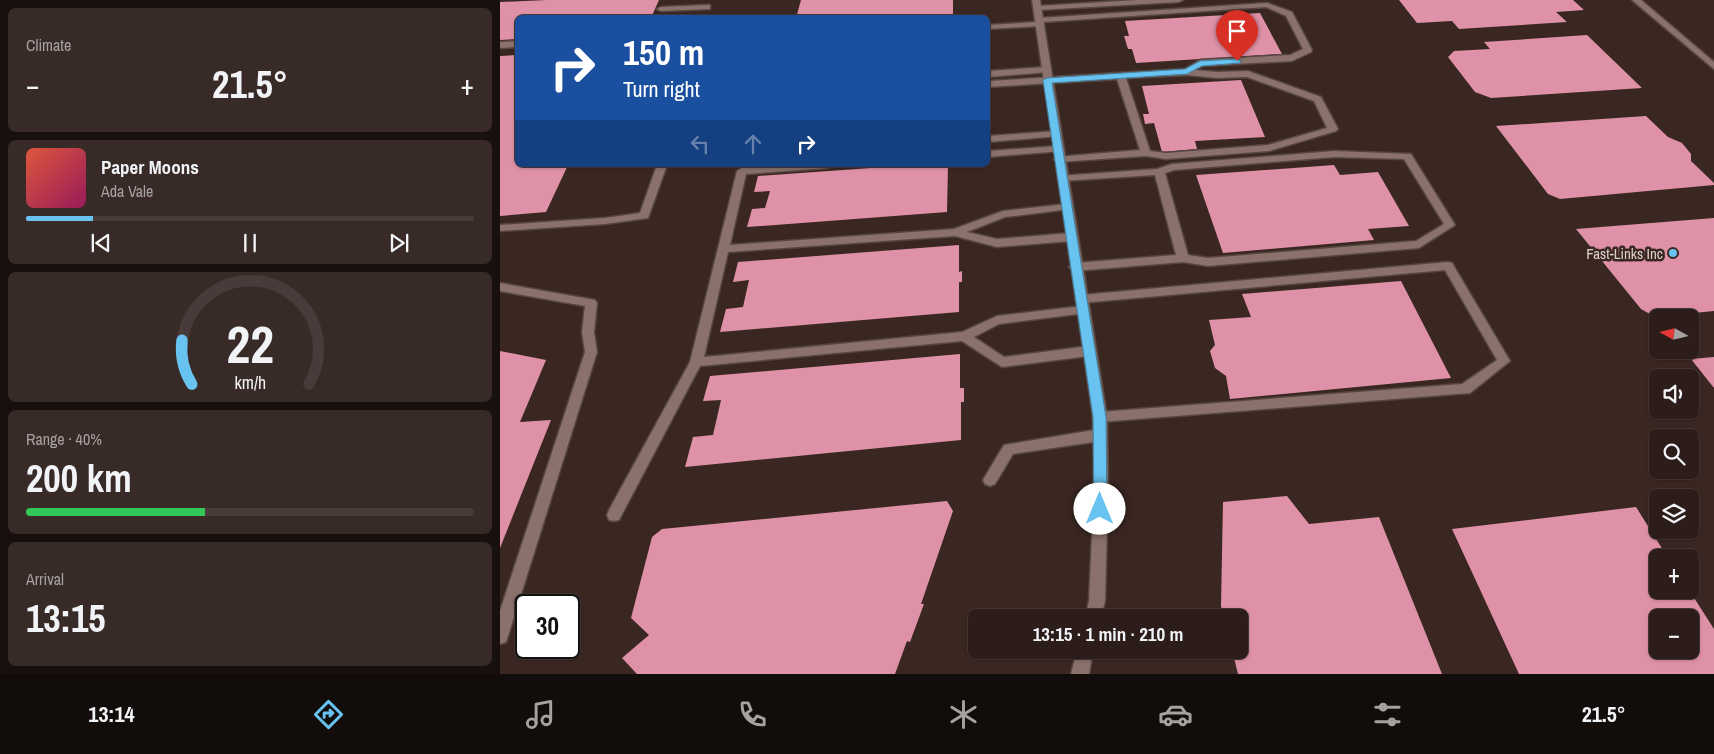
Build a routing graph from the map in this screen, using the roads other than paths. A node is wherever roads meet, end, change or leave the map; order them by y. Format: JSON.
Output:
{"nodes":[{"id":1,"x":1179,"y":0,"type":"edge"},
{"id":2,"x":1636,"y":0,"type":"edge"},
{"id":3,"x":708,"y":4,"type":"edge"},
{"id":4,"x":661,"y":9,"type":"dead end"},
{"id":5,"x":1038,"y":13,"type":"edge"},
{"id":6,"x":990,"y":26,"type":"edge"},
{"id":7,"x":515,"y":44,"type":"edge"},
{"id":8,"x":500,"y":46,"type":"edge"},
{"id":9,"x":515,"y":52,"type":"edge"},
{"id":10,"x":500,"y":53,"type":"edge"},
{"id":11,"x":1714,"y":66,"type":"edge"},
{"id":12,"x":1187,"y":72,"type":"junction"},
{"id":13,"x":990,"y":74,"type":"edge"},
{"id":14,"x":1046,"y":75,"type":"junction"},
{"id":15,"x":1122,"y":76,"type":"junction"},
{"id":16,"x":990,"y":84,"type":"edge"},
{"id":17,"x":1056,"y":134,"type":"junction"},
{"id":18,"x":990,"y":139,"type":"edge"},
{"id":19,"x":1146,"y":153,"type":"junction"},
{"id":20,"x":990,"y":154,"type":"edge"},
{"id":21,"x":1058,"y":154,"type":"junction"},
{"id":22,"x":661,"y":167,"type":"edge"},
{"id":23,"x":799,"y":167,"type":"edge"},
{"id":24,"x":1159,"y":172,"type":"junction"},
{"id":25,"x":1062,"y":178,"type":"junction"},
{"id":26,"x":1066,"y":207,"type":"junction"},
{"id":27,"x":500,"y":228,"type":"edge"},
{"id":28,"x":956,"y":232,"type":"junction"},
{"id":29,"x":1071,"y":237,"type":"junction"},
{"id":30,"x":724,"y":249,"type":"junction"},
{"id":31,"x":1183,"y":258,"type":"junction"},
{"id":32,"x":1076,"y":267,"type":"junction"},
{"id":33,"x":500,"y":287,"type":"edge"},
{"id":34,"x":1082,"y":304,"type":"junction"},
{"id":35,"x":964,"y":336,"type":"junction"},
{"id":36,"x":1089,"y":351,"type":"junction"},
{"id":37,"x":696,"y":362,"type":"junction"},
{"id":38,"x":1100,"y":417,"type":"junction"},
{"id":39,"x":1100,"y":435,"type":"junction"},
{"id":40,"x":990,"y":480,"type":"dead end"},
{"id":41,"x":614,"y":515,"type":"dead end"},
{"id":42,"x":1095,"y":609,"type":"edge"},
{"id":43,"x":500,"y":636,"type":"edge"},
{"id":44,"x":1083,"y":659,"type":"edge"},
{"id":45,"x":1080,"y":674,"type":"edge"}],
"edges":[{"from":1,"to":5,"type":"street"},
{"from":2,"to":11,"type":"street"},
{"from":3,"to":4,"type":"street"},
{"from":5,"to":6,"type":"street"},
{"from":5,"to":12,"type":"street"},
{"from":5,"to":14,"type":"street"},
{"from":7,"to":8,"type":"street"},
{"from":9,"to":10,"type":"street"},
{"from":12,"to":15,"type":"street"},
{"from":12,"to":19,"type":"street"},
{"from":13,"to":14,"type":"street"},
{"from":14,"to":15,"type":"street"},
{"from":14,"to":16,"type":"street"},
{"from":14,"to":17,"type":"street"},
{"from":15,"to":19,"type":"street"},
{"from":17,"to":18,"type":"street"},
{"from":17,"to":21,"type":"street"},
{"from":19,"to":21,"type":"street"},
{"from":20,"to":21,"type":"street"},
{"from":21,"to":25,"type":"street"},
{"from":22,"to":27,"type":"street"},
{"from":23,"to":30,"type":"street"},
{"from":24,"to":25,"type":"street"},
{"from":24,"to":31,"type":"street"},
{"from":24,"to":31,"type":"street"},
{"from":25,"to":26,"type":"street"},
{"from":26,"to":28,"type":"street"},
{"from":26,"to":29,"type":"street"},
{"from":28,"to":29,"type":"street"},
{"from":28,"to":30,"type":"street"},
{"from":29,"to":32,"type":"street"},
{"from":30,"to":37,"type":"street"},
{"from":31,"to":32,"type":"street"},
{"from":32,"to":34,"type":"street"},
{"from":33,"to":43,"type":"street"},
{"from":34,"to":35,"type":"street"},
{"from":34,"to":36,"type":"street"},
{"from":34,"to":38,"type":"street"},
{"from":35,"to":36,"type":"street"},
{"from":35,"to":37,"type":"street"},
{"from":36,"to":38,"type":"street"},
{"from":37,"to":41,"type":"street"},
{"from":38,"to":39,"type":"street"},
{"from":39,"to":40,"type":"street"},
{"from":39,"to":42,"type":"street"},
{"from":44,"to":45,"type":"street"}]}
